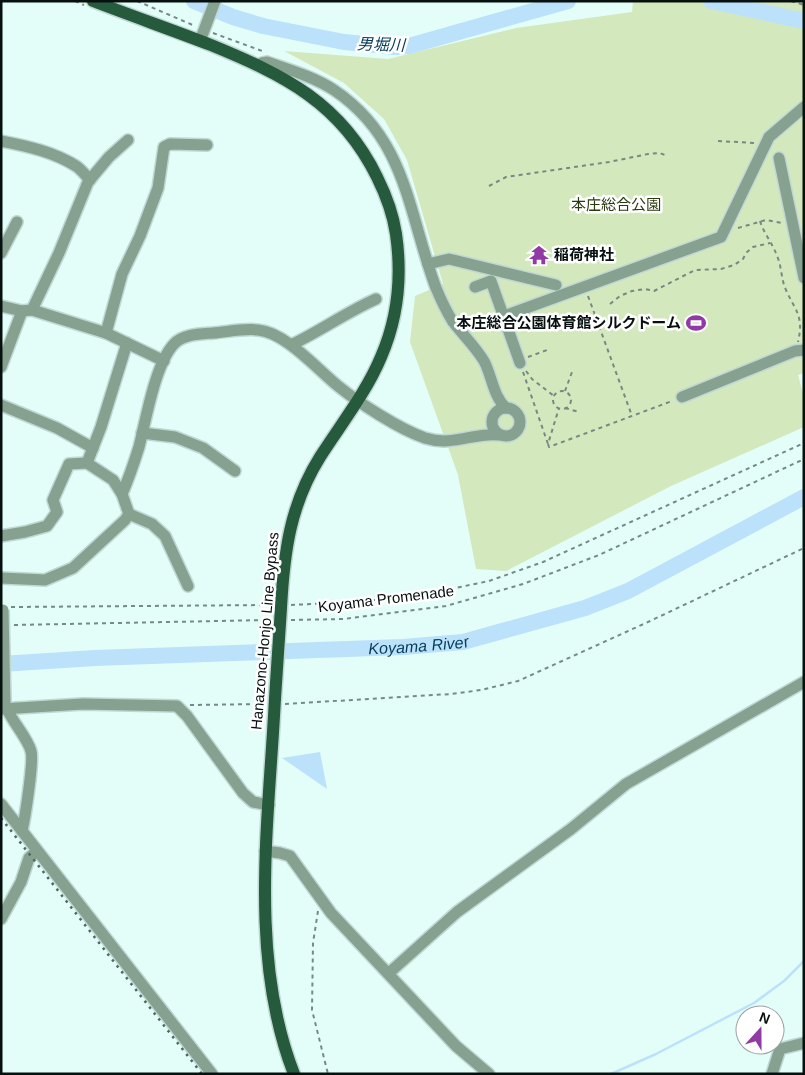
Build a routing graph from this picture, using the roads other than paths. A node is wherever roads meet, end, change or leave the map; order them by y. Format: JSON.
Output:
{"nodes":[{"id":1,"x":93,"y":1,"type":"edge"},
{"id":2,"x":112,"y":1,"type":"edge"},
{"id":3,"x":215,"y":1,"type":"edge"},
{"id":4,"x":200,"y":41,"type":"junction"},
{"id":5,"x":259,"y":66,"type":"junction"},
{"id":6,"x":804,"y":107,"type":"edge"},
{"id":7,"x":128,"y":140,"type":"dead end"},
{"id":8,"x":1,"y":141,"type":"edge"},
{"id":9,"x":206,"y":145,"type":"dead end"},
{"id":10,"x":779,"y":158,"type":"dead end"},
{"id":11,"x":90,"y":180,"type":"junction"},
{"id":12,"x":17,"y":222,"type":"dead end"},
{"id":13,"x":1,"y":253,"type":"edge"},
{"id":14,"x":428,"y":264,"type":"junction"},
{"id":15,"x":804,"y":278,"type":"edge"},
{"id":16,"x":556,"y":285,"type":"dead end"},
{"id":17,"x":475,"y":287,"type":"dead end"},
{"id":18,"x":376,"y":299,"type":"dead end"},
{"id":19,"x":1,"y":306,"type":"edge"},
{"id":20,"x":27,"y":310,"type":"junction"},
{"id":21,"x":504,"y":316,"type":"junction"},
{"id":22,"x":106,"y":333,"type":"junction"},
{"id":23,"x":127,"y":344,"type":"junction"},
{"id":24,"x":291,"y":345,"type":"junction"},
{"id":25,"x":800,"y":351,"type":"edge"},
{"id":26,"x":4,"y":354,"type":"edge"},
{"id":27,"x":164,"y":361,"type":"junction"},
{"id":28,"x":519,"y":362,"type":"road end"},
{"id":29,"x":1,"y":367,"type":"edge"},
{"id":30,"x":682,"y":397,"type":"road end"},
{"id":31,"x":358,"y":400,"type":"junction"},
{"id":32,"x":1,"y":405,"type":"edge"},
{"id":33,"x":501,"y":406,"type":"junction"},
{"id":34,"x":488,"y":428,"type":"junction"},
{"id":35,"x":142,"y":433,"type":"junction"},
{"id":36,"x":92,"y":448,"type":"junction"},
{"id":37,"x":87,"y":462,"type":"junction"},
{"id":38,"x":235,"y":470,"type":"dead end"},
{"id":39,"x":122,"y":494,"type":"junction"},
{"id":40,"x":129,"y":514,"type":"junction"},
{"id":41,"x":1,"y":536,"type":"edge"},
{"id":42,"x":1,"y":578,"type":"edge"},
{"id":43,"x":188,"y":586,"type":"dead end"},
{"id":44,"x":2,"y":607,"type":"edge"},
{"id":45,"x":804,"y":682,"type":"edge"},
{"id":46,"x":4,"y":707,"type":"edge"},
{"id":47,"x":1,"y":804,"type":"edge"},
{"id":48,"x":268,"y":805,"type":"junction"},
{"id":49,"x":22,"y":831,"type":"junction"},
{"id":50,"x":37,"y":851,"type":"junction"},
{"id":51,"x":265,"y":851,"type":"junction"},
{"id":52,"x":1,"y":918,"type":"edge"},
{"id":53,"x":389,"y":973,"type":"junction"},
{"id":54,"x":804,"y":1043,"type":"edge"},
{"id":55,"x":212,"y":1074,"type":"edge"},
{"id":56,"x":294,"y":1074,"type":"edge"},
{"id":57,"x":489,"y":1074,"type":"edge"},
{"id":58,"x":772,"y":1074,"type":"edge"}],
"edges":[{"from":1,"to":4,"type":"main road","name":"Hanazono-Honjo Line Bypass"},
{"from":2,"to":4,"type":"main road","name":"Hanazono-Honjo Line Bypass"},
{"from":3,"to":4,"type":"street"},
{"from":4,"to":5,"type":"main road","name":"Hanazono-Honjo Line Bypass"},
{"from":5,"to":14,"type":"street"},
{"from":5,"to":31,"type":"main road","name":"Hanazono-Honjo Line Bypass"},
{"from":6,"to":21,"type":"street"},
{"from":7,"to":11,"type":"street"},
{"from":8,"to":11,"type":"street"},
{"from":9,"to":22,"type":"street"},
{"from":10,"to":15,"type":"street"},
{"from":11,"to":20,"type":"street"},
{"from":12,"to":13,"type":"street"},
{"from":14,"to":16,"type":"street"},
{"from":14,"to":33,"type":"street"},
{"from":17,"to":21,"type":"street"},
{"from":18,"to":24,"type":"street"},
{"from":19,"to":20,"type":"street"},
{"from":20,"to":22,"type":"street"},
{"from":20,"to":26,"type":"street"},
{"from":21,"to":28,"type":"street"},
{"from":22,"to":23,"type":"street"},
{"from":23,"to":27,"type":"street"},
{"from":23,"to":36,"type":"street"},
{"from":24,"to":27,"type":"street"},
{"from":24,"to":31,"type":"street"},
{"from":25,"to":30,"type":"street"},
{"from":26,"to":29,"type":"street"},
{"from":27,"to":35,"type":"street"},
{"from":31,"to":34,"type":"street"},
{"from":31,"to":48,"type":"main road","name":"Hanazono-Honjo Line Bypass","bridge":true},
{"from":32,"to":36,"type":"street"},
{"from":33,"to":34,"type":"street"},
{"from":33,"to":34,"type":"street"},
{"from":35,"to":38,"type":"street"},
{"from":35,"to":39,"type":"street"},
{"from":36,"to":37,"type":"street"},
{"from":37,"to":39,"type":"street"},
{"from":37,"to":41,"type":"street"},
{"from":39,"to":40,"type":"street"},
{"from":40,"to":42,"type":"street"},
{"from":40,"to":43,"type":"street"},
{"from":44,"to":46,"type":"street","bridge":true},
{"from":45,"to":53,"type":"street"},
{"from":46,"to":48,"type":"street"},
{"from":46,"to":49,"type":"street"},
{"from":47,"to":49,"type":"street"},
{"from":48,"to":51,"type":"main road","name":"Hanazono-Honjo Line Bypass"},
{"from":49,"to":50,"type":"street"},
{"from":50,"to":52,"type":"street"},
{"from":50,"to":55,"type":"street"},
{"from":51,"to":53,"type":"street"},
{"from":51,"to":56,"type":"main road","name":"Hanazono-Honjo Line Bypass"},
{"from":53,"to":57,"type":"street"},
{"from":54,"to":58,"type":"street"}]}
